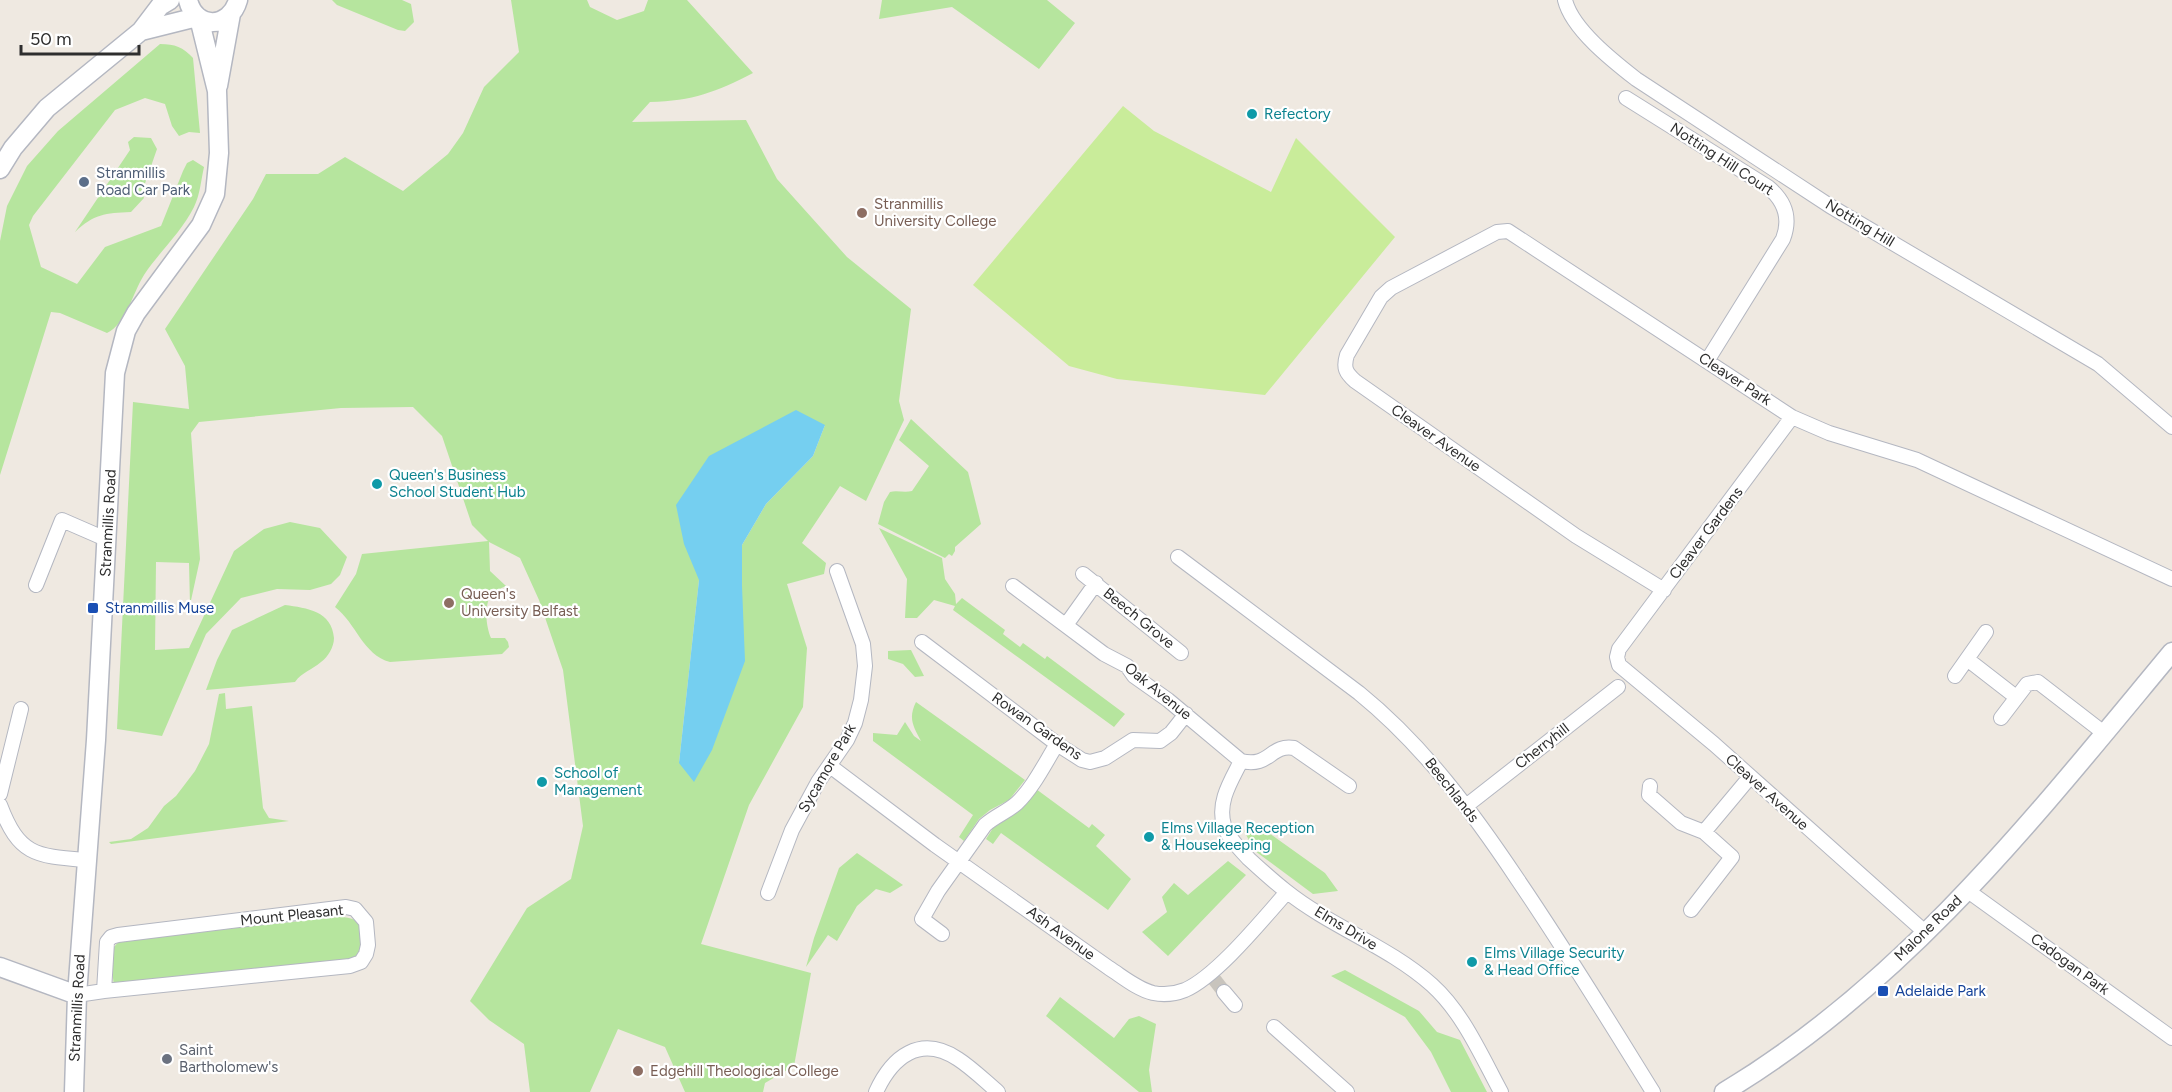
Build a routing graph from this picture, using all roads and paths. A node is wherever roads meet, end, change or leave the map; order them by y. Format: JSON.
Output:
{"nodes":[{"id":1,"x":170,"y":0,"type":"edge"},
{"id":2,"x":188,"y":0,"type":"edge"},
{"id":3,"x":1565,"y":0,"type":"edge"},
{"id":4,"x":234,"y":7,"type":"edge"},
{"id":5,"x":198,"y":18,"type":"junction"},
{"id":6,"x":141,"y":31,"type":"junction"},
{"id":7,"x":217,"y":91,"type":"junction"},
{"id":8,"x":1626,"y":98,"type":"dead end"},
{"id":9,"x":0,"y":169,"type":"edge"},
{"id":10,"x":1347,"y":355,"type":"joint"},
{"id":11,"x":1707,"y":361,"type":"junction"},
{"id":12,"x":1792,"y":417,"type":"junction"},
{"id":13,"x":2172,"y":427,"type":"edge"},
{"id":14,"x":108,"y":540,"type":"junction"},
{"id":15,"x":1178,"y":557,"type":"dead end"},
{"id":16,"x":837,"y":571,"type":"dead end"},
{"id":17,"x":1083,"y":574,"type":"dead end"},
{"id":18,"x":2172,"y":579,"type":"edge"},
{"id":19,"x":1096,"y":583,"type":"junction"},
{"id":20,"x":36,"y":585,"type":"dead end"},
{"id":21,"x":1012,"y":586,"type":"dead end"},
{"id":22,"x":1664,"y":590,"type":"junction"},
{"id":23,"x":1066,"y":625,"type":"junction"},
{"id":24,"x":1986,"y":632,"type":"dead end"},
{"id":25,"x":922,"y":642,"type":"dead end"},
{"id":26,"x":1619,"y":649,"type":"joint"},
{"id":27,"x":2172,"y":652,"type":"edge"},
{"id":28,"x":1181,"y":653,"type":"dead end"},
{"id":29,"x":1967,"y":659,"type":"junction"},
{"id":30,"x":1955,"y":676,"type":"dead end"},
{"id":31,"x":1618,"y":687,"type":"dead end"},
{"id":32,"x":2016,"y":697,"type":"junction"},
{"id":33,"x":21,"y":709,"type":"dead end"},
{"id":34,"x":1186,"y":714,"type":"junction"},
{"id":35,"x":2001,"y":718,"type":"dead end"},
{"id":36,"x":2104,"y":733,"type":"junction"},
{"id":37,"x":1057,"y":744,"type":"junction"},
{"id":38,"x":1241,"y":761,"type":"junction"},
{"id":39,"x":830,"y":766,"type":"junction"},
{"id":40,"x":1750,"y":777,"type":"junction"},
{"id":41,"x":1348,"y":786,"type":"dead end"},
{"id":42,"x":1650,"y":786,"type":"dead end"},
{"id":43,"x":0,"y":794,"type":"edge"},
{"id":44,"x":0,"y":805,"type":"edge"},
{"id":45,"x":1466,"y":806,"type":"junction"},
{"id":46,"x":1704,"y":832,"type":"junction"},
{"id":47,"x":85,"y":860,"type":"junction"},
{"id":48,"x":960,"y":862,"type":"junction"},
{"id":49,"x":1968,"y":891,"type":"junction"},
{"id":50,"x":1287,"y":892,"type":"junction"},
{"id":51,"x":768,"y":893,"type":"dead end"},
{"id":52,"x":1691,"y":910,"type":"dead end"},
{"id":53,"x":1926,"y":933,"type":"junction"},
{"id":54,"x":942,"y":934,"type":"dead end"},
{"id":55,"x":0,"y":967,"type":"edge"},
{"id":56,"x":104,"y":991,"type":"junction"},
{"id":57,"x":1224,"y":992,"type":"tunnel mouth"},
{"id":58,"x":77,"y":995,"type":"junction"},
{"id":59,"x":1235,"y":1005,"type":"dead end"},
{"id":60,"x":1274,"y":1028,"type":"dead end"},
{"id":61,"x":2172,"y":1038,"type":"edge"},
{"id":62,"x":1730,"y":1091,"type":"edge"},
{"id":63,"x":74,"y":1092,"type":"edge"},
{"id":64,"x":876,"y":1092,"type":"edge"},
{"id":65,"x":998,"y":1092,"type":"edge"},
{"id":66,"x":1347,"y":1092,"type":"edge"},
{"id":67,"x":1501,"y":1092,"type":"edge"},
{"id":68,"x":1653,"y":1092,"type":"edge"}],
"edges":[{"from":1,"to":6,"type":"street"},
{"from":2,"to":5,"type":"street","name":"Stranmillis Road"},
{"from":3,"to":13,"type":"street","name":"Notting Hill"},
{"from":4,"to":5,"type":"street"},
{"from":4,"to":7,"type":"street","name":"Stranmillis Road"},
{"from":5,"to":6,"type":"street"},
{"from":5,"to":7,"type":"street","name":"Stranmillis Road"},
{"from":6,"to":9,"type":"street"},
{"from":7,"to":14,"type":"street","name":"Stranmillis Road"},
{"from":8,"to":11,"type":"street","name":"Notting Hill Court"},
{"from":10,"to":11,"type":"street","name":"Cleaver Park"},
{"from":10,"to":22,"type":"street","name":"Cleaver Avenue"},
{"from":11,"to":12,"type":"street","name":"Cleaver Park"},
{"from":12,"to":18,"type":"street","name":"Cleaver Park"},
{"from":12,"to":22,"type":"street","name":"Cleaver Gardens"},
{"from":14,"to":20,"type":"street"},
{"from":14,"to":47,"type":"street","name":"Stranmillis Road"},
{"from":15,"to":45,"type":"street","name":"Beechlands"},
{"from":16,"to":39,"type":"street","name":"Sycamore Park"},
{"from":17,"to":19,"type":"street","name":"Beech Grove"},
{"from":19,"to":23,"type":"street","name":"Beech Grove"},
{"from":19,"to":28,"type":"street","name":"Beech Grove"},
{"from":21,"to":23,"type":"street","name":"Oak Avenue"},
{"from":22,"to":26,"type":"street","name":"Cleaver Gardens"},
{"from":23,"to":34,"type":"street","name":"Oak Avenue"},
{"from":24,"to":29,"type":"street"},
{"from":25,"to":37,"type":"street","name":"Rowan Gardens"},
{"from":26,"to":40,"type":"street","name":"Cleaver Avenue"},
{"from":27,"to":36,"type":"street","name":"Malone Road"},
{"from":29,"to":30,"type":"street"},
{"from":29,"to":32,"type":"street"},
{"from":31,"to":45,"type":"street","name":"Cherryhill"},
{"from":32,"to":35,"type":"street"},
{"from":32,"to":36,"type":"street"},
{"from":33,"to":43,"type":"street"},
{"from":34,"to":37,"type":"street","name":"Rowan Gardens"},
{"from":34,"to":38,"type":"street","name":"Oak Avenue"},
{"from":36,"to":49,"type":"street","name":"Malone Road"},
{"from":37,"to":48,"type":"street"},
{"from":38,"to":41,"type":"street"},
{"from":38,"to":50,"type":"street","name":"Elms Drive"},
{"from":39,"to":48,"type":"street","name":"Ash Avenue"},
{"from":39,"to":51,"type":"street","name":"Sycamore Park"},
{"from":40,"to":46,"type":"street"},
{"from":40,"to":53,"type":"street","name":"Cleaver Avenue"},
{"from":42,"to":46,"type":"street"},
{"from":44,"to":47,"type":"street"},
{"from":45,"to":68,"type":"street","name":"Beechlands"},
{"from":46,"to":52,"type":"street"},
{"from":47,"to":58,"type":"street","name":"Stranmillis Road"},
{"from":48,"to":50,"type":"street","name":"Ash Avenue"},
{"from":48,"to":54,"type":"street"},
{"from":49,"to":53,"type":"street","name":"Malone Road"},
{"from":49,"to":61,"type":"street","name":"Cadogan Park"},
{"from":50,"to":67,"type":"street","name":"Elms Drive"},
{"from":53,"to":62,"type":"street","name":"Malone Road"},
{"from":55,"to":58,"type":"street"},
{"from":56,"to":56,"type":"street","name":"Mount Pleasant"},
{"from":56,"to":58,"type":"street","name":"Mount Pleasant"},
{"from":57,"to":59,"type":"street"},
{"from":58,"to":63,"type":"street","name":"Stranmillis Road"},
{"from":60,"to":66,"type":"street"},
{"from":64,"to":65,"type":"street"}]}
